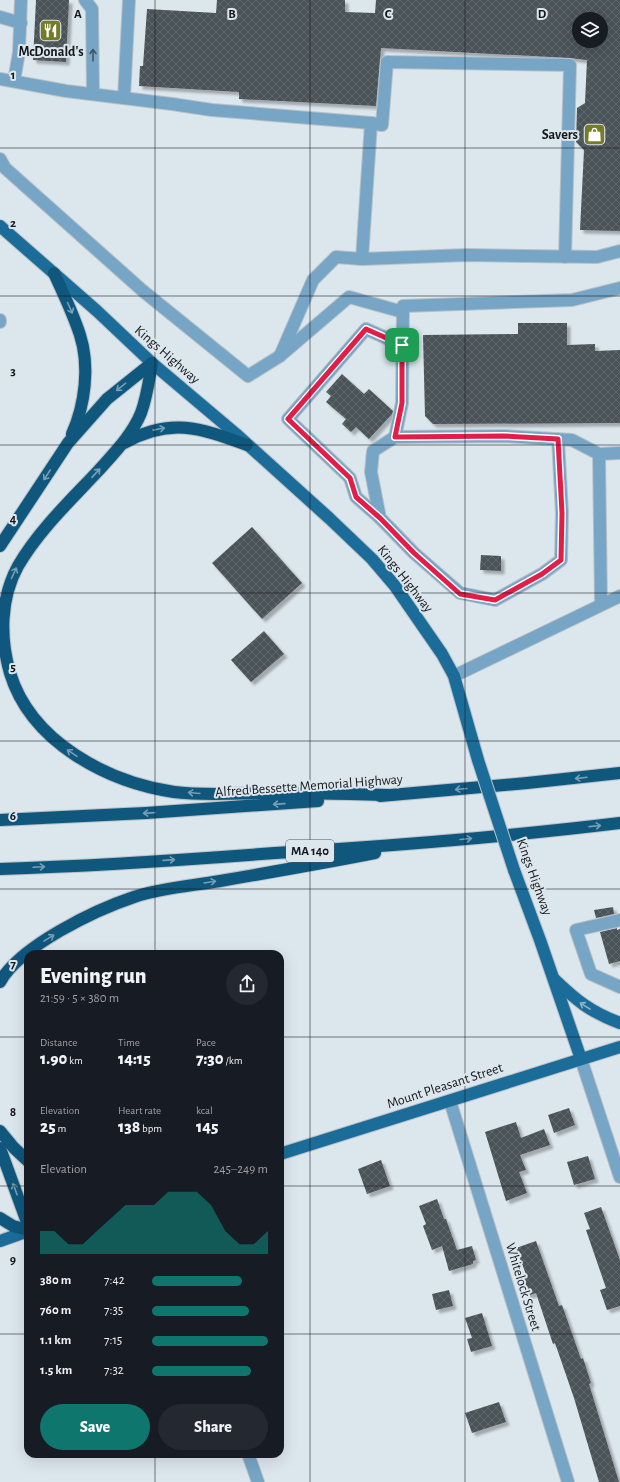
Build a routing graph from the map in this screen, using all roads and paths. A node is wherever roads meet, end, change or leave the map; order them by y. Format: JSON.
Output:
{"nodes":[{"id":1,"x":21,"y":0,"type":"edge"},
{"id":2,"x":129,"y":0,"type":"edge"},
{"id":3,"x":90,"y":3,"type":"edge"},
{"id":4,"x":0,"y":17,"type":"edge"},
{"id":5,"x":21,"y":23,"type":"junction"},
{"id":6,"x":0,"y":79,"type":"edge"},
{"id":7,"x":14,"y":81,"type":"junction"},
{"id":8,"x":93,"y":94,"type":"junction"},
{"id":9,"x":124,"y":98,"type":"junction"},
{"id":10,"x":371,"y":123,"type":"junction"},
{"id":11,"x":0,"y":159,"type":"edge"},
{"id":12,"x":0,"y":226,"type":"edge"},
{"id":13,"x":620,"y":251,"type":"edge"},
{"id":14,"x":565,"y":257,"type":"junction"},
{"id":15,"x":362,"y":259,"type":"junction"},
{"id":16,"x":54,"y":273,"type":"junction"},
{"id":17,"x":620,"y":288,"type":"edge"},
{"id":18,"x":403,"y":312,"type":"junction"},
{"id":19,"x":402,"y":345,"type":"junction"},
{"id":20,"x":280,"y":356,"type":"junction"},
{"id":21,"x":152,"y":363,"type":"junction"},
{"id":22,"x":395,"y":437,"type":"junction"},
{"id":23,"x":558,"y":439,"type":"junction"},
{"id":24,"x":68,"y":443,"type":"junction"},
{"id":25,"x":123,"y":443,"type":"junction"},
{"id":26,"x":248,"y":445,"type":"junction"},
{"id":27,"x":620,"y":453,"type":"edge"},
{"id":28,"x":599,"y":454,"type":"junction"},
{"id":29,"x":380,"y":518,"type":"junction"},
{"id":30,"x":0,"y":546,"type":"edge"},
{"id":31,"x":620,"y":596,"type":"edge"},
{"id":32,"x":601,"y":604,"type":"junction"},
{"id":33,"x":454,"y":676,"type":"junction"},
{"id":34,"x":620,"y":773,"type":"edge"},
{"id":35,"x":387,"y":795,"type":"junction"},
{"id":36,"x":0,"y":820,"type":"edge"},
{"id":37,"x":620,"y":823,"type":"edge"},
{"id":38,"x":436,"y":842,"type":"junction"},
{"id":39,"x":0,"y":869,"type":"edge"},
{"id":40,"x":620,"y":920,"type":"edge"},
{"id":41,"x":29,"y":950,"type":"edge"},
{"id":42,"x":24,"y":954,"type":"edge"},
{"id":43,"x":553,"y":978,"type":"junction"},
{"id":44,"x":0,"y":982,"type":"edge"},
{"id":45,"x":620,"y":987,"type":"edge"},
{"id":46,"x":620,"y":1023,"type":"edge"},
{"id":47,"x":620,"y":1047,"type":"edge"},
{"id":48,"x":581,"y":1059,"type":"junction"},
{"id":49,"x":450,"y":1101,"type":"junction"},
{"id":50,"x":0,"y":1131,"type":"edge"},
{"id":51,"x":0,"y":1148,"type":"edge"},
{"id":52,"x":284,"y":1153,"type":"edge"},
{"id":53,"x":24,"y":1157,"type":"edge"},
{"id":54,"x":620,"y":1176,"type":"edge"},
{"id":55,"x":24,"y":1214,"type":"edge"},
{"id":56,"x":0,"y":1218,"type":"edge"},
{"id":57,"x":24,"y":1230,"type":"edge"},
{"id":58,"x":24,"y":1232,"type":"edge"},
{"id":59,"x":0,"y":1241,"type":"edge"},
{"id":60,"x":249,"y":1458,"type":"edge"},
{"id":61,"x":258,"y":1482,"type":"edge"},
{"id":62,"x":568,"y":1482,"type":"edge"}],
"edges":[{"from":1,"to":5,"type":"street"},
{"from":2,"to":9,"type":"street"},
{"from":8,"to":3,"type":"street","one_way":true},
{"from":4,"to":5,"type":"street"},
{"from":5,"to":7,"type":"street"},
{"from":6,"to":7,"type":"street"},
{"from":7,"to":8,"type":"street"},
{"from":8,"to":9,"type":"street"},
{"from":9,"to":10,"type":"street"},
{"from":10,"to":14,"type":"street"},
{"from":10,"to":15,"type":"street"},
{"from":11,"to":20,"type":"street"},
{"from":12,"to":16,"type":"main road","name":"Kings Highway"},
{"from":13,"to":14,"type":"street"},
{"from":14,"to":15,"type":"street"},
{"from":15,"to":20,"type":"street"},
{"from":16,"to":21,"type":"main road","name":"Kings Highway"},
{"from":16,"to":24,"type":"highway","one_way":true},
{"from":17,"to":18,"type":"street"},
{"from":18,"to":19,"type":"street"},
{"from":18,"to":20,"type":"street"},
{"from":19,"to":22,"type":"street"},
{"from":19,"to":29,"type":"street"},
{"from":21,"to":24,"type":"highway","one_way":true},
{"from":21,"to":25,"type":"highway"},
{"from":21,"to":26,"type":"main road","name":"Kings Highway"},
{"from":22,"to":23,"type":"street"},
{"from":22,"to":29,"type":"street"},
{"from":23,"to":28,"type":"street"},
{"from":23,"to":29,"type":"street"},
{"from":24,"to":30,"type":"highway","one_way":true},
{"from":25,"to":26,"type":"highway","one_way":true},
{"from":35,"to":25,"type":"highway","one_way":true},
{"from":26,"to":33,"type":"main road","name":"Kings Highway"},
{"from":27,"to":28,"type":"street"},
{"from":28,"to":32,"type":"street"},
{"from":31,"to":32,"type":"street"},
{"from":32,"to":33,"type":"street"},
{"from":33,"to":43,"type":"main road","name":"Kings Highway","bridge":true},
{"from":34,"to":35,"type":"highway","name":"Alfred Bessette Memorial Highway","one_way":true},
{"from":35,"to":36,"type":"highway","name":"Alfred Bessette Memorial Highway","one_way":true},
{"from":38,"to":37,"type":"highway","number":"MA 140","one_way":true},
{"from":39,"to":38,"type":"highway","number":"MA 140","one_way":true},
{"from":41,"to":38,"type":"highway","one_way":true},
{"from":40,"to":45,"type":"street"},
{"from":44,"to":42,"type":"highway","one_way":true},
{"from":46,"to":43,"type":"main road","one_way":true},
{"from":43,"to":48,"type":"main road","name":"Kings Highway"},
{"from":47,"to":48,"type":"main road","name":"Mount Pleasant Street"},
{"from":48,"to":49,"type":"main road","name":"Mount Pleasant Street"},
{"from":48,"to":54,"type":"street"},
{"from":49,"to":52,"type":"main road","name":"Mount Pleasant Street"},
{"from":49,"to":62,"type":"street","name":"Whitelock Street"},
{"from":50,"to":53,"type":"highway"},
{"from":55,"to":51,"type":"highway","one_way":true},
{"from":56,"to":57,"type":"highway"},
{"from":58,"to":59,"type":"main road"},
{"from":60,"to":61,"type":"street"}]}
